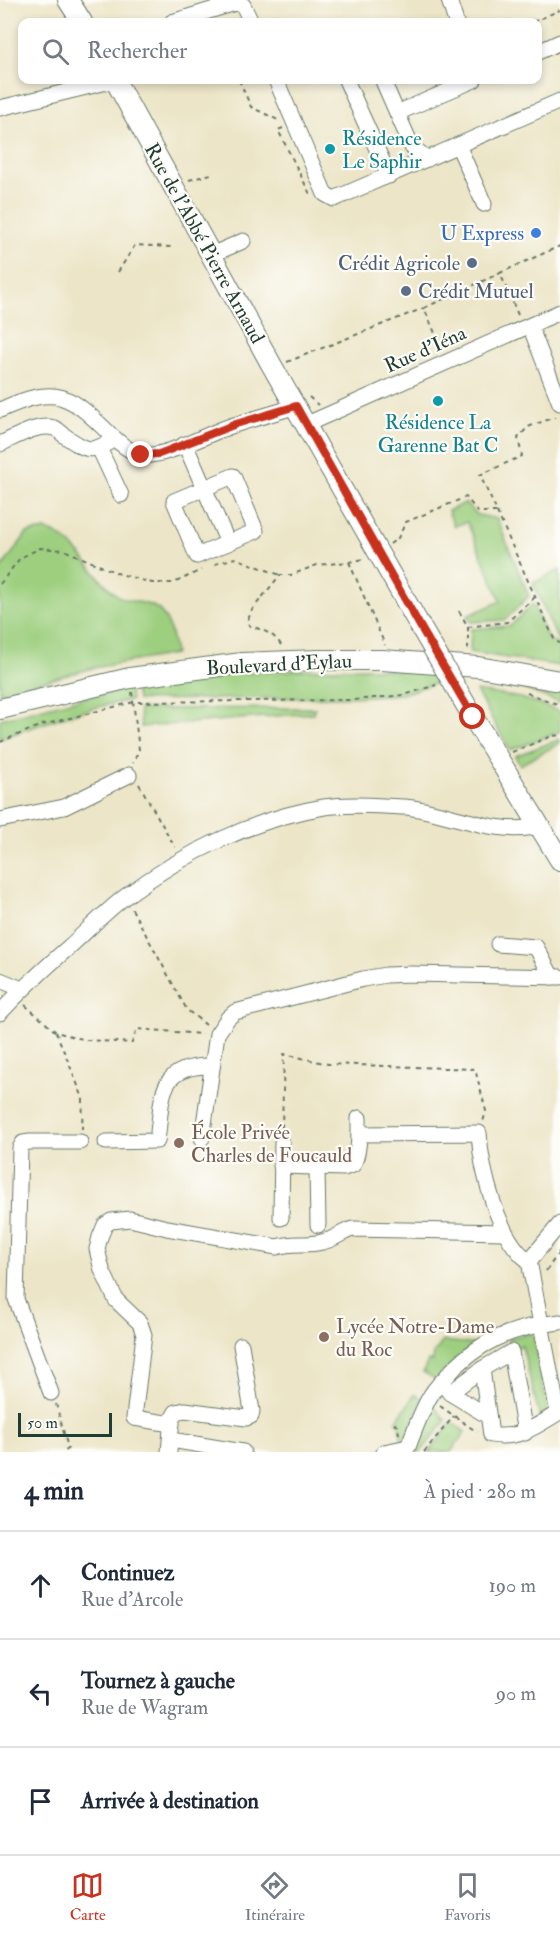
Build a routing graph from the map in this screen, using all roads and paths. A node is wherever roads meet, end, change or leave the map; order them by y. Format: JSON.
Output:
{"nodes":[{"id":1,"x":68,"y":0,"type":"edge"},
{"id":2,"x":449,"y":0,"type":"edge"},
{"id":3,"x":560,"y":10,"type":"edge"},
{"id":4,"x":79,"y":18,"type":"edge"},
{"id":5,"x":185,"y":18,"type":"edge"},
{"id":6,"x":249,"y":18,"type":"edge"},
{"id":7,"x":455,"y":18,"type":"edge"},
{"id":8,"x":542,"y":18,"type":"edge"},
{"id":9,"x":560,"y":42,"type":"edge"},
{"id":10,"x":542,"y":50,"type":"edge"},
{"id":11,"x":99,"y":84,"type":"edge"},
{"id":12,"x":117,"y":84,"type":"edge"},
{"id":13,"x":241,"y":84,"type":"edge"},
{"id":14,"x":278,"y":84,"type":"edge"},
{"id":15,"x":348,"y":84,"type":"edge"},
{"id":16,"x":384,"y":84,"type":"edge"},
{"id":17,"x":465,"y":84,"type":"edge"},
{"id":18,"x":560,"y":101,"type":"edge"},
{"id":19,"x":0,"y":108,"type":"edge"},
{"id":20,"x":397,"y":113,"type":"junction"},
{"id":21,"x":295,"y":122,"type":"junction"},
{"id":22,"x":458,"y":146,"type":"junction"},
{"id":23,"x":428,"y":159,"type":"junction"},
{"id":24,"x":215,"y":174,"type":"dead end"},
{"id":25,"x":389,"y":176,"type":"junction"},
{"id":26,"x":177,"y":191,"type":"junction"},
{"id":27,"x":325,"y":194,"type":"junction"},
{"id":28,"x":484,"y":204,"type":"dead end"},
{"id":29,"x":243,"y":241,"type":"dead end"},
{"id":30,"x":560,"y":246,"type":"edge"},
{"id":31,"x":172,"y":251,"type":"dead end"},
{"id":32,"x":211,"y":255,"type":"junction"},
{"id":33,"x":118,"y":272,"type":"dead end"},
{"id":34,"x":500,"y":273,"type":"junction"},
{"id":35,"x":424,"y":308,"type":"junction"},
{"id":36,"x":560,"y":312,"type":"edge"},
{"id":37,"x":526,"y":327,"type":"junction"},
{"id":38,"x":448,"y":362,"type":"junction"},
{"id":39,"x":275,"y":370,"type":"junction"},
{"id":40,"x":560,"y":403,"type":"edge"},
{"id":41,"x":296,"y":406,"type":"junction"},
{"id":42,"x":0,"y":410,"type":"edge"},
{"id":43,"x":560,"y":414,"type":"edge"},
{"id":44,"x":307,"y":424,"type":"junction"},
{"id":45,"x":116,"y":439,"type":"junction"},
{"id":46,"x":0,"y":444,"type":"edge"},
{"id":47,"x":185,"y":444,"type":"junction"},
{"id":48,"x":99,"y":448,"type":"junction"},
{"id":49,"x":204,"y":488,"type":"junction"},
{"id":50,"x":121,"y":495,"type":"dead end"},
{"id":51,"x":497,"y":512,"type":"junction"},
{"id":52,"x":228,"y":543,"type":"junction"},
{"id":53,"x":378,"y":552,"type":"junction"},
{"id":54,"x":280,"y":575,"type":"junction"},
{"id":55,"x":0,"y":584,"type":"edge"},
{"id":56,"x":535,"y":597,"type":"junction"},
{"id":57,"x":459,"y":611,"type":"dead end"},
{"id":58,"x":468,"y":627,"type":"junction"},
{"id":59,"x":560,"y":643,"type":"edge"},
{"id":60,"x":392,"y":660,"type":"junction"},
{"id":61,"x":290,"y":661,"type":"junction"},
{"id":62,"x":468,"y":666,"type":"junction"},
{"id":63,"x":130,"y":678,"type":"junction"},
{"id":64,"x":560,"y":681,"type":"edge"},
{"id":65,"x":440,"y":684,"type":"dead end"},
{"id":66,"x":526,"y":693,"type":"dead end"},
{"id":67,"x":134,"y":702,"type":"junction"},
{"id":68,"x":560,"y":705,"type":"edge"},
{"id":69,"x":0,"y":709,"type":"edge"},
{"id":70,"x":560,"y":735,"type":"edge"},
{"id":71,"x":0,"y":742,"type":"edge"},
{"id":72,"x":497,"y":757,"type":"junction"},
{"id":73,"x":133,"y":778,"type":"junction"},
{"id":74,"x":0,"y":820,"type":"edge"},
{"id":75,"x":539,"y":825,"type":"junction"},
{"id":76,"x":559,"y":854,"type":"edge"},
{"id":77,"x":182,"y":860,"type":"junction"},
{"id":78,"x":138,"y":920,"type":"dead end"},
{"id":79,"x":498,"y":945,"type":"dead end"},
{"id":80,"x":556,"y":977,"type":"edge"},
{"id":81,"x":0,"y":980,"type":"edge"},
{"id":82,"x":19,"y":992,"type":"junction"},
{"id":83,"x":0,"y":1013,"type":"edge"},
{"id":84,"x":56,"y":1032,"type":"junction"},
{"id":85,"x":217,"y":1034,"type":"junction"},
{"id":86,"x":212,"y":1066,"type":"junction"},
{"id":87,"x":359,"y":1118,"type":"dead end"},
{"id":88,"x":479,"y":1133,"type":"junction"},
{"id":89,"x":360,"y":1134,"type":"junction"},
{"id":90,"x":202,"y":1138,"type":"dead end"},
{"id":91,"x":80,"y":1142,"type":"joint"},
{"id":92,"x":106,"y":1142,"type":"dead end"},
{"id":93,"x":282,"y":1143,"type":"joint"},
{"id":94,"x":281,"y":1166,"type":"junction"},
{"id":95,"x":317,"y":1168,"type":"junction"},
{"id":96,"x":281,"y":1218,"type":"dead end"},
{"id":97,"x":560,"y":1224,"type":"edge"},
{"id":98,"x":318,"y":1225,"type":"dead end"},
{"id":99,"x":505,"y":1232,"type":"junction"},
{"id":100,"x":560,"y":1251,"type":"edge"},
{"id":101,"x":528,"y":1261,"type":"junction"},
{"id":102,"x":550,"y":1263,"type":"dead end"},
{"id":103,"x":15,"y":1287,"type":"junction"},
{"id":104,"x":0,"y":1292,"type":"edge"},
{"id":105,"x":539,"y":1317,"type":"junction"},
{"id":106,"x":560,"y":1322,"type":"edge"},
{"id":107,"x":241,"y":1345,"type":"dead end"},
{"id":108,"x":482,"y":1368,"type":"junction"},
{"id":109,"x":446,"y":1388,"type":"junction"},
{"id":110,"x":51,"y":1394,"type":"joint"},
{"id":111,"x":429,"y":1397,"type":"junction"},
{"id":112,"x":454,"y":1416,"type":"junction"},
{"id":113,"x":488,"y":1416,"type":"junction"},
{"id":114,"x":394,"y":1423,"type":"dead end"},
{"id":115,"x":398,"y":1433,"type":"dead end"},
{"id":116,"x":525,"y":1433,"type":"junction"},
{"id":117,"x":491,"y":1435,"type":"junction"},
{"id":118,"x":171,"y":1439,"type":"edge"},
{"id":119,"x":65,"y":1452,"type":"edge"},
{"id":120,"x":243,"y":1452,"type":"edge"},
{"id":121,"x":384,"y":1452,"type":"edge"},
{"id":122,"x":424,"y":1452,"type":"edge"}],
"edges":[{"from":1,"to":4,"type":"main road"},
{"from":2,"to":7,"type":"street"},
{"from":3,"to":8,"type":"path"},
{"from":5,"to":6,"type":"street"},
{"from":9,"to":10,"type":"street"},
{"from":11,"to":19,"type":"street"},
{"from":12,"to":26,"type":"main road","name":"Rue de l'Abbé Pierre Arnaud"},
{"from":13,"to":21,"type":"path"},
{"from":14,"to":21,"type":"street"},
{"from":15,"to":25,"type":"street"},
{"from":16,"to":20,"type":"street"},
{"from":17,"to":20,"type":"street"},
{"from":18,"to":22,"type":"street"},
{"from":20,"to":23,"type":"street"},
{"from":21,"to":27,"type":"street"},
{"from":21,"to":27,"type":"path"},
{"from":22,"to":23,"type":"street"},
{"from":22,"to":28,"type":"street"},
{"from":23,"to":25,"type":"street"},
{"from":24,"to":26,"type":"path"},
{"from":25,"to":27,"type":"street"},
{"from":26,"to":32,"type":"main road","name":"Rue de l'Abbé Pierre Arnaud"},
{"from":29,"to":32,"type":"street"},
{"from":30,"to":34,"type":"path"},
{"from":31,"to":33,"type":"path"},
{"from":32,"to":39,"type":"main road","name":"Rue de l'Abbé Pierre Arnaud"},
{"from":34,"to":35,"type":"path"},
{"from":34,"to":37,"type":"path"},
{"from":35,"to":38,"type":"path"},
{"from":35,"to":39,"type":"path"},
{"from":36,"to":37,"type":"street","name":"Rue d'Iéna"},
{"from":37,"to":38,"type":"street","name":"Rue d'Iéna"},
{"from":37,"to":40,"type":"street"},
{"from":38,"to":44,"type":"street","name":"Rue d'Iéna"},
{"from":39,"to":41,"type":"main road","name":"Rue de l'Abbé Pierre Arnaud"},
{"from":41,"to":44,"type":"main road","name":"Rue de l'Abbé Pierre Arnaud"},
{"from":41,"to":47,"type":"street"},
{"from":42,"to":45,"type":"street"},
{"from":43,"to":51,"type":"path"},
{"from":44,"to":53,"type":"main road","name":"Rue de l'Abbé Pierre Arnaud"},
{"from":45,"to":47,"type":"street"},
{"from":45,"to":48,"type":"street"},
{"from":46,"to":48,"type":"street"},
{"from":47,"to":49,"type":"street"},
{"from":48,"to":50,"type":"street"},
{"from":49,"to":52,"type":"street"},
{"from":49,"to":52,"type":"street"},
{"from":49,"to":52,"type":"street"},
{"from":51,"to":53,"type":"path"},
{"from":51,"to":56,"type":"path"},
{"from":53,"to":72,"type":"main road","name":"Rue de l'Abbé Pierre Arnaud","bridge":true},
{"from":54,"to":55,"type":"path"},
{"from":54,"to":60,"type":"path"},
{"from":54,"to":61,"type":"path"},
{"from":56,"to":58,"type":"path"},
{"from":56,"to":59,"type":"path"},
{"from":57,"to":58,"type":"path"},
{"from":58,"to":62,"type":"path"},
{"from":60,"to":61,"type":"main road","name":"Boulevard d'Eylau"},
{"from":60,"to":62,"type":"main road","name":"Boulevard d'Eylau"},
{"from":61,"to":63,"type":"main road","name":"Boulevard d'Eylau"},
{"from":62,"to":64,"type":"main road","name":"Boulevard d'Eylau"},
{"from":63,"to":67,"type":"path"},
{"from":63,"to":69,"type":"main road","name":"Boulevard d'Eylau"},
{"from":65,"to":67,"type":"path"},
{"from":66,"to":68,"type":"path"},
{"from":67,"to":71,"type":"path"},
{"from":67,"to":73,"type":"path"},
{"from":70,"to":72,"type":"path"},
{"from":72,"to":75,"type":"main road","name":"Rue de l'Abbé Pierre Arnaud"},
{"from":73,"to":74,"type":"street"},
{"from":73,"to":77,"type":"path"},
{"from":75,"to":76,"type":"main road","name":"Rue de l'Abbé Pierre Arnaud"},
{"from":75,"to":77,"type":"street"},
{"from":77,"to":82,"type":"street"},
{"from":78,"to":85,"type":"path"},
{"from":79,"to":80,"type":"street"},
{"from":80,"to":85,"type":"street"},
{"from":81,"to":82,"type":"street"},
{"from":82,"to":83,"type":"street"},
{"from":82,"to":84,"type":"path"},
{"from":84,"to":85,"type":"path"},
{"from":84,"to":91,"type":"path"},
{"from":85,"to":86,"type":"street"},
{"from":86,"to":90,"type":"street"},
{"from":86,"to":92,"type":"street"},
{"from":87,"to":89,"type":"street"},
{"from":88,"to":89,"type":"street"},
{"from":88,"to":93,"type":"path"},
{"from":88,"to":99,"type":"street"},
{"from":89,"to":95,"type":"street"},
{"from":91,"to":103,"type":"street"},
{"from":93,"to":94,"type":"street"},
{"from":94,"to":95,"type":"street"},
{"from":94,"to":96,"type":"street"},
{"from":95,"to":98,"type":"street"},
{"from":97,"to":101,"type":"street"},
{"from":99,"to":101,"type":"street"},
{"from":99,"to":118,"type":"street"},
{"from":100,"to":102,"type":"path"},
{"from":101,"to":105,"type":"street"},
{"from":103,"to":104,"type":"street"},
{"from":103,"to":110,"type":"street"},
{"from":105,"to":106,"type":"street"},
{"from":105,"to":109,"type":"street"},
{"from":105,"to":116,"type":"street"},
{"from":107,"to":118,"type":"street"},
{"from":108,"to":109,"type":"street"},
{"from":108,"to":113,"type":"street"},
{"from":108,"to":116,"type":"street"},
{"from":109,"to":111,"type":"street"},
{"from":109,"to":113,"type":"street"},
{"from":110,"to":119,"type":"path"},
{"from":111,"to":112,"type":"path"},
{"from":111,"to":121,"type":"street"},
{"from":112,"to":117,"type":"path"},
{"from":112,"to":122,"type":"path"},
{"from":113,"to":117,"type":"street"},
{"from":114,"to":115,"type":"path"},
{"from":116,"to":117,"type":"street"},
{"from":118,"to":120,"type":"street"}]}
